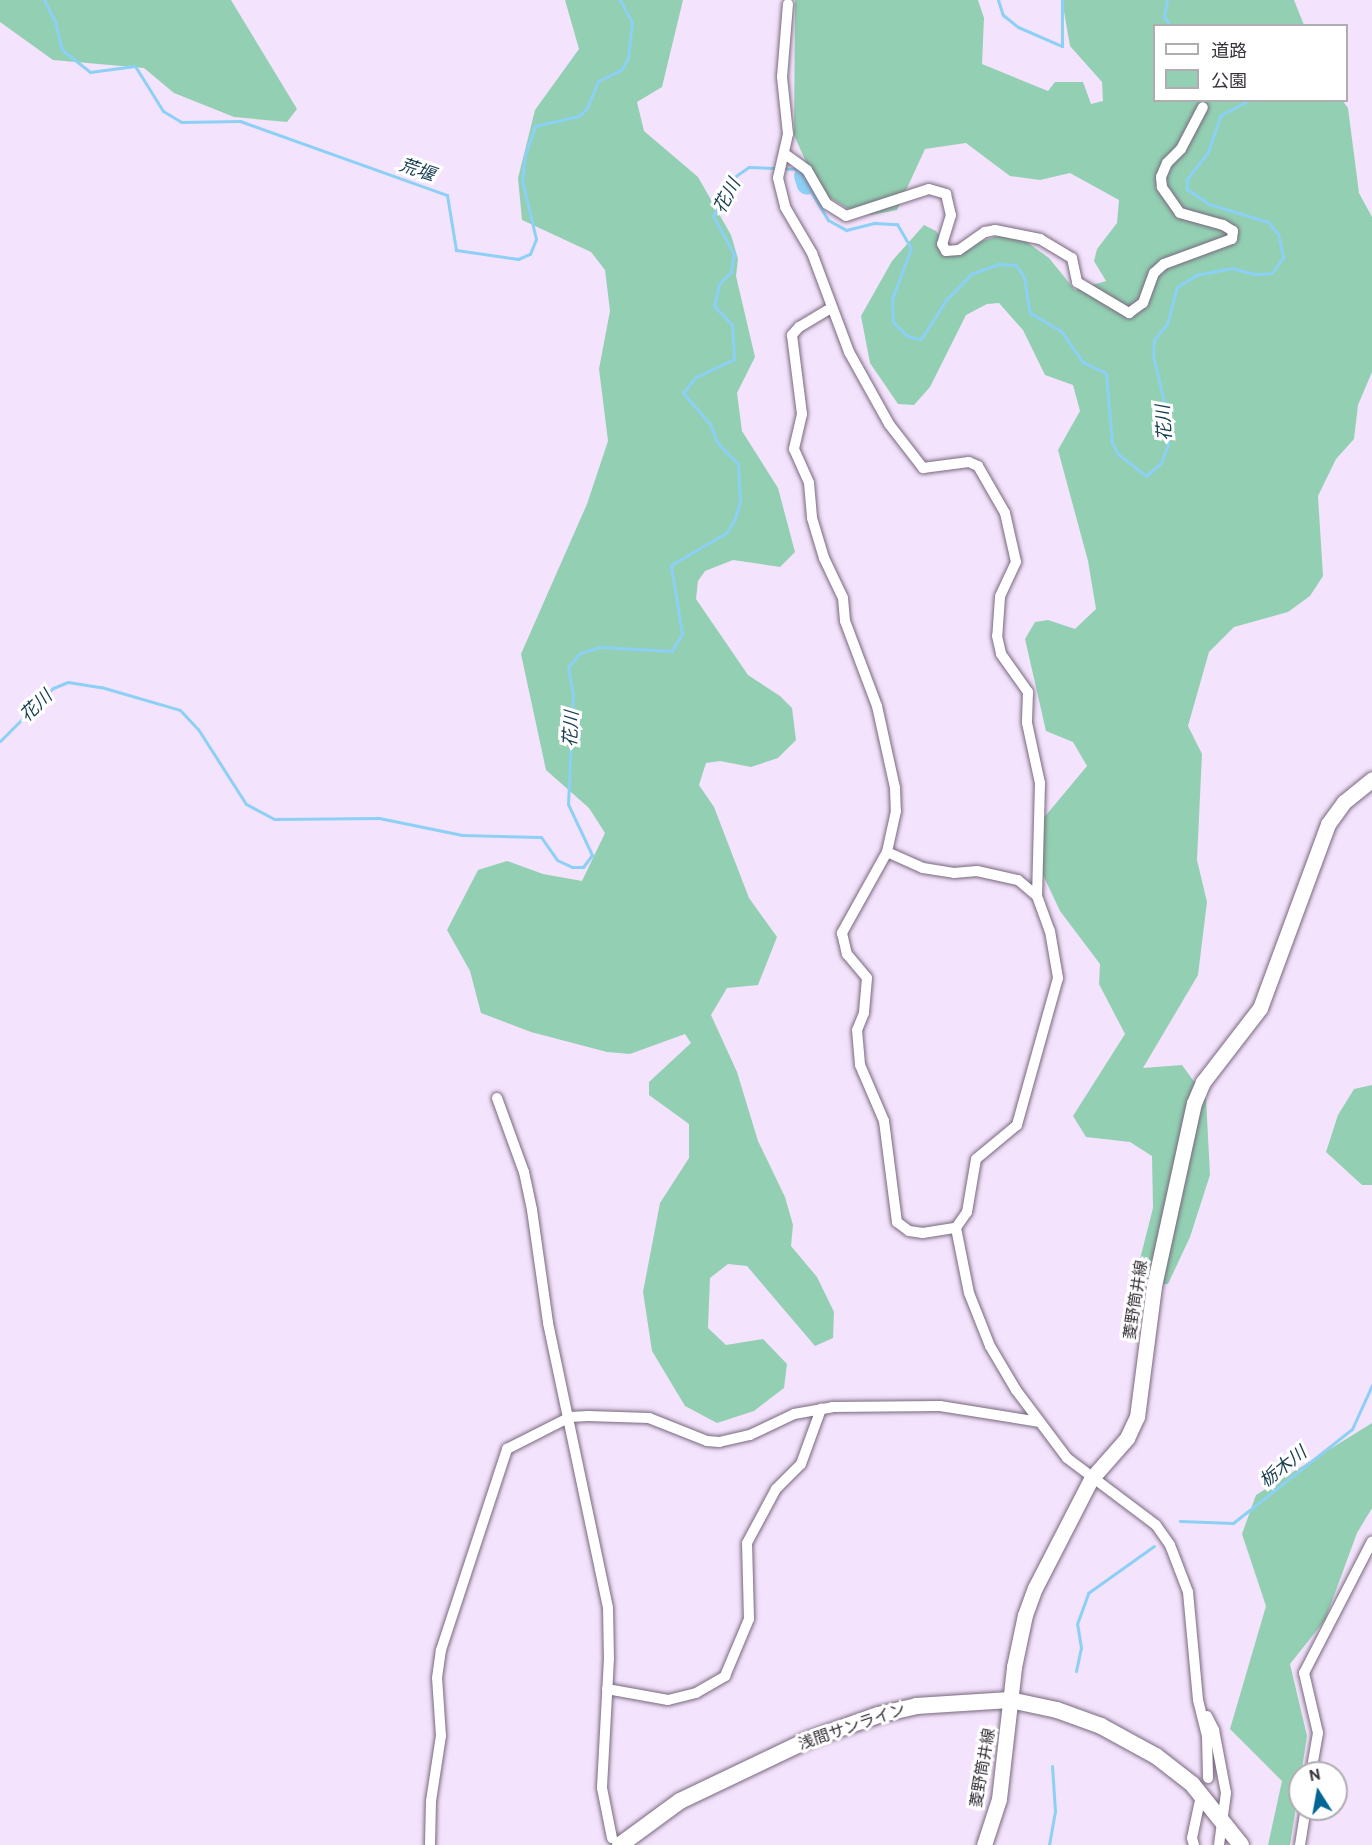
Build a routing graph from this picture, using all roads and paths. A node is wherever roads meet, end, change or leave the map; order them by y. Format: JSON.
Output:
{"nodes":[{"id":1,"x":788,"y":4,"type":"dead end"},
{"id":2,"x":1203,"y":107,"type":"dead end"},
{"id":3,"x":785,"y":154,"type":"junction"},
{"id":4,"x":831,"y":308,"type":"junction"},
{"id":5,"x":1372,"y":778,"type":"edge"},
{"id":6,"x":887,"y":852,"type":"junction"},
{"id":7,"x":1037,"y":896,"type":"junction"},
{"id":8,"x":497,"y":1098,"type":"dead end"},
{"id":9,"x":956,"y":1228,"type":"junction"},
{"id":10,"x":821,"y":1409,"type":"junction"},
{"id":11,"x":570,"y":1417,"type":"junction"},
{"id":12,"x":1040,"y":1422,"type":"junction"},
{"id":13,"x":1091,"y":1479,"type":"junction"},
{"id":14,"x":1372,"y":1541,"type":"edge"},
{"id":15,"x":608,"y":1689,"type":"junction"},
{"id":16,"x":1010,"y":1700,"type":"junction"},
{"id":17,"x":1198,"y":1700,"type":"junction"},
{"id":18,"x":1313,"y":1761,"type":"edge"},
{"id":19,"x":1208,"y":1778,"type":"dead end"},
{"id":20,"x":1200,"y":1801,"type":"dead end"},
{"id":21,"x":1221,"y":1819,"type":"junction"},
{"id":22,"x":1304,"y":1821,"type":"edge"},
{"id":23,"x":616,"y":1842,"type":"edge"},
{"id":24,"x":430,"y":1845,"type":"edge"},
{"id":25,"x":984,"y":1845,"type":"edge"},
{"id":26,"x":1194,"y":1845,"type":"edge"},
{"id":27,"x":1219,"y":1845,"type":"edge"},
{"id":28,"x":1241,"y":1845,"type":"edge"},
{"id":29,"x":1300,"y":1845,"type":"edge"}],
"edges":[{"from":1,"to":3,"type":"street"},
{"from":2,"to":3,"type":"street"},
{"from":3,"to":4,"type":"street"},
{"from":4,"to":6,"type":"street"},
{"from":4,"to":7,"type":"street"},
{"from":5,"to":13,"type":"main road","name":"菱野筒井線"},
{"from":6,"to":7,"type":"street"},
{"from":6,"to":9,"type":"street"},
{"from":7,"to":9,"type":"street"},
{"from":8,"to":11,"type":"street"},
{"from":9,"to":12,"type":"street"},
{"from":10,"to":11,"type":"street"},
{"from":10,"to":12,"type":"street"},
{"from":10,"to":15,"type":"street"},
{"from":11,"to":15,"type":"street"},
{"from":11,"to":24,"type":"street"},
{"from":12,"to":13,"type":"street"},
{"from":13,"to":16,"type":"main road","name":"菱野筒井線"},
{"from":13,"to":17,"type":"street"},
{"from":14,"to":18,"type":"street"},
{"from":15,"to":23,"type":"street"},
{"from":16,"to":21,"type":"main road","name":"浅間サンライン"},
{"from":16,"to":23,"type":"main road","name":"浅間サンライン"},
{"from":16,"to":25,"type":"main road","name":"菱野筒井線"},
{"from":17,"to":19,"type":"street"},
{"from":17,"to":21,"type":"street"},
{"from":20,"to":26,"type":"street"},
{"from":21,"to":27,"type":"street"},
{"from":21,"to":28,"type":"main road","name":"浅間サンライン"},
{"from":22,"to":29,"type":"street"}]}
